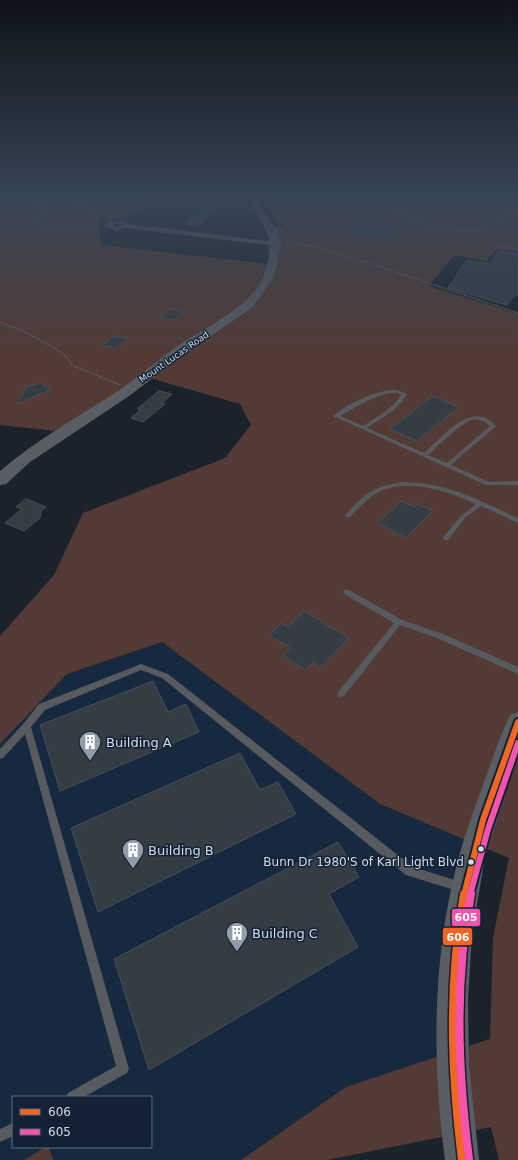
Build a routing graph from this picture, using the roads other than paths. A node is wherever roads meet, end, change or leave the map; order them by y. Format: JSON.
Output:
{"nodes":[{"id":1,"x":277,"y":251,"type":"edge"},
{"id":2,"x":363,"y":428,"type":"junction"},
{"id":3,"x":424,"y":456,"type":"junction"},
{"id":4,"x":447,"y":466,"type":"junction"},
{"id":5,"x":0,"y":480,"type":"edge"},
{"id":6,"x":518,"y":483,"type":"edge"},
{"id":7,"x":480,"y":504,"type":"junction"},
{"id":8,"x":348,"y":516,"type":"dead end"},
{"id":9,"x":518,"y":521,"type":"edge"},
{"id":10,"x":446,"y":538,"type":"dead end"},
{"id":11,"x":347,"y":592,"type":"dead end"},
{"id":12,"x":399,"y":622,"type":"junction"},
{"id":13,"x":518,"y":671,"type":"edge"},
{"id":14,"x":341,"y":694,"type":"dead end"},
{"id":15,"x":518,"y":722,"type":"edge"},
{"id":16,"x":27,"y":726,"type":"junction"},
{"id":17,"x":0,"y":755,"type":"edge"},
{"id":18,"x":465,"y":889,"type":"junction"},
{"id":19,"x":74,"y":1096,"type":"edge"},
{"id":20,"x":12,"y":1130,"type":"edge"},
{"id":21,"x":0,"y":1136,"type":"edge"},
{"id":22,"x":462,"y":1160,"type":"edge"}],
"edges":[{"from":1,"to":5,"type":"street","name":"Mount Lucas Road"},
{"from":2,"to":2,"type":"lane"},
{"from":2,"to":3,"type":"lane"},
{"from":3,"to":4,"type":"lane"},
{"from":3,"to":4,"type":"lane"},
{"from":4,"to":6,"type":"lane"},
{"from":7,"to":8,"type":"lane"},
{"from":7,"to":9,"type":"lane"},
{"from":7,"to":10,"type":"lane"},
{"from":11,"to":12,"type":"lane"},
{"from":12,"to":13,"type":"lane"},
{"from":12,"to":14,"type":"lane"},
{"from":15,"to":18,"type":"street"},
{"from":16,"to":17,"type":"lane"},
{"from":16,"to":18,"type":"lane"},
{"from":16,"to":19,"type":"lane"},
{"from":18,"to":22,"type":"street"},
{"from":20,"to":21,"type":"lane"}]}
